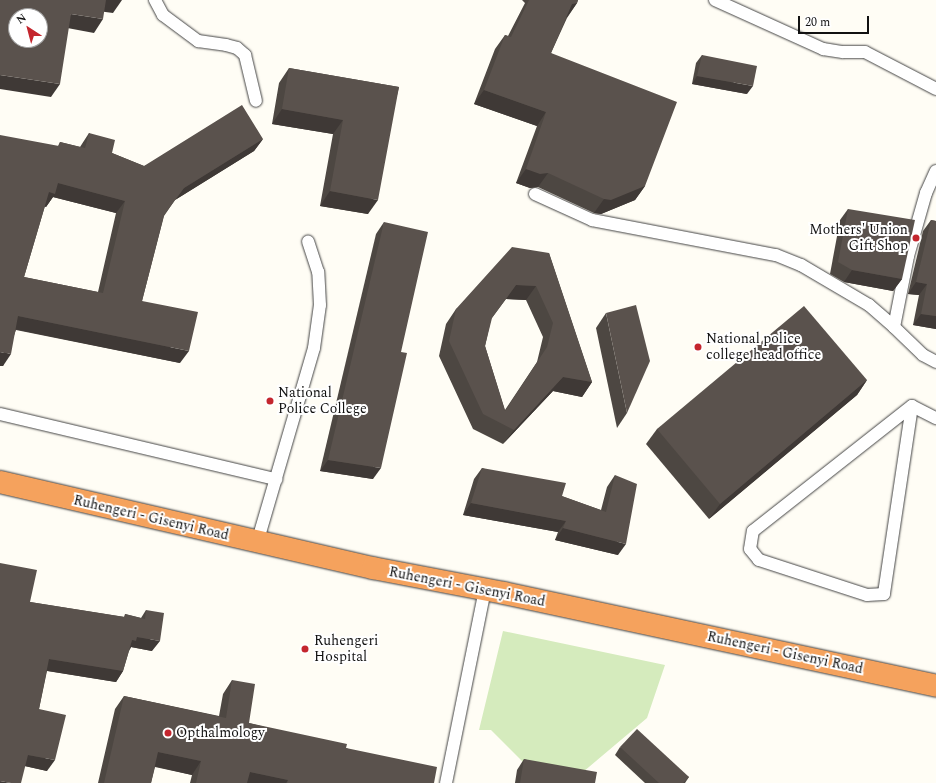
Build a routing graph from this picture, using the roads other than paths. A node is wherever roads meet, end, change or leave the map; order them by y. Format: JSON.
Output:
{"nodes":[{"id":1,"x":155,"y":0,"type":"edge"},
{"id":2,"x":715,"y":0,"type":"edge"},
{"id":3,"x":936,"y":88,"type":"edge"},
{"id":4,"x":256,"y":101,"type":"dead end"},
{"id":5,"x":936,"y":171,"type":"edge"},
{"id":6,"x":535,"y":194,"type":"dead end"},
{"id":7,"x":308,"y":242,"type":"dead end"},
{"id":8,"x":894,"y":327,"type":"junction"},
{"id":9,"x":936,"y":362,"type":"edge"},
{"id":10,"x":912,"y":406,"type":"junction"},
{"id":11,"x":0,"y":414,"type":"edge"},
{"id":12,"x":936,"y":418,"type":"edge"},
{"id":13,"x":276,"y":479,"type":"junction"},
{"id":14,"x":0,"y":482,"type":"edge"},
{"id":15,"x":257,"y":543,"type":"junction"},
{"id":16,"x":485,"y":590,"type":"junction"},
{"id":17,"x":936,"y":686,"type":"edge"},
{"id":18,"x":446,"y":783,"type":"edge"}],
"edges":[{"from":1,"to":4,"type":"lane"},
{"from":2,"to":3,"type":"lane"},
{"from":5,"to":8,"type":"lane"},
{"from":6,"to":8,"type":"lane"},
{"from":7,"to":13,"type":"lane"},
{"from":8,"to":9,"type":"lane"},
{"from":10,"to":10,"type":"lane"},
{"from":10,"to":12,"type":"lane"},
{"from":11,"to":13,"type":"lane"},
{"from":13,"to":15,"type":"lane"},
{"from":14,"to":15,"type":"highway","name":"Ruhengeri - Gisenyi Road"},
{"from":15,"to":16,"type":"highway","name":"Ruhengeri - Gisenyi Road"},
{"from":16,"to":17,"type":"highway","name":"Ruhengeri - Gisenyi Road"},
{"from":16,"to":18,"type":"lane"}]}
